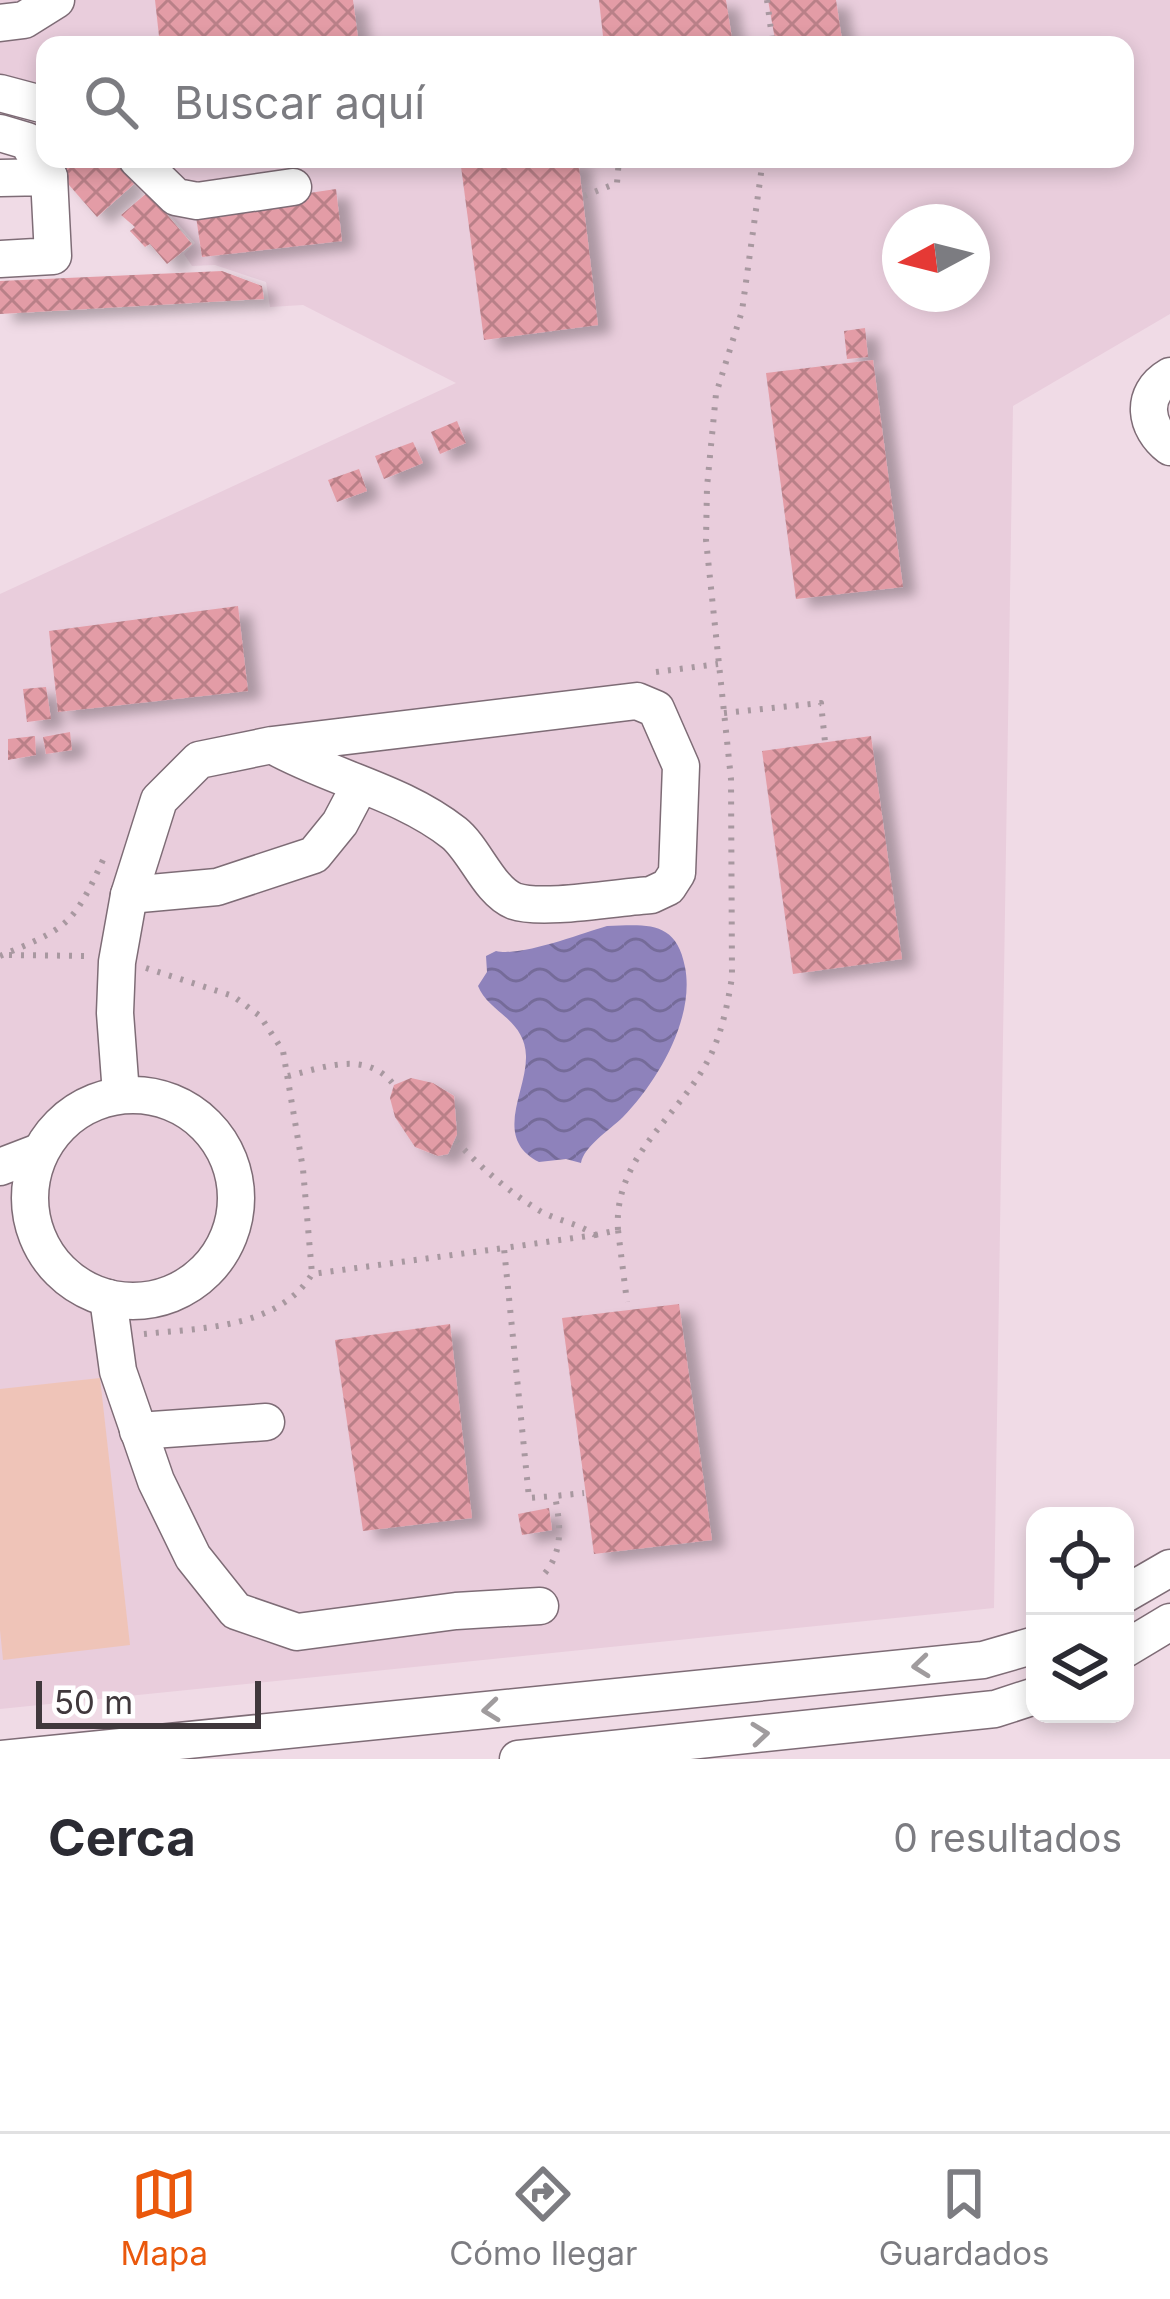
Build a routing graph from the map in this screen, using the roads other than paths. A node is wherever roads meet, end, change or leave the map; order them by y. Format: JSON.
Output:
{"nodes":[{"id":1,"x":56,"y":0,"type":"edge"},
{"id":2,"x":0,"y":22,"type":"edge"},
{"id":3,"x":0,"y":93,"type":"edge"},
{"id":4,"x":36,"y":103,"type":"edge"},
{"id":5,"x":0,"y":133,"type":"edge"},
{"id":6,"x":36,"y":156,"type":"edge"},
{"id":7,"x":44,"y":168,"type":"edge"},
{"id":8,"x":146,"y":168,"type":"edge"},
{"id":9,"x":49,"y":177,"type":"junction"},
{"id":10,"x":0,"y":178,"type":"edge"},
{"id":11,"x":293,"y":188,"type":"dead end"},
{"id":12,"x":0,"y":259,"type":"edge"},
{"id":13,"x":1170,"y":376,"type":"edge"},
{"id":14,"x":1170,"y":447,"type":"edge"},
{"id":15,"x":272,"y":745,"type":"junction"},
{"id":16,"x":360,"y":785,"type":"junction"},
{"id":17,"x":129,"y":895,"type":"junction"},
{"id":18,"x":121,"y":1094,"type":"junction"},
{"id":19,"x":39,"y":1152,"type":"junction"},
{"id":20,"x":0,"y":1167,"type":"edge"},
{"id":21,"x":0,"y":1229,"type":"edge"},
{"id":22,"x":37,"y":1236,"type":"junction"},
{"id":23,"x":109,"y":1298,"type":"junction"},
{"id":24,"x":266,"y":1422,"type":"dead end"},
{"id":25,"x":138,"y":1431,"type":"junction"},
{"id":26,"x":1170,"y":1568,"type":"edge"},
{"id":27,"x":1134,"y":1589,"type":"edge"},
{"id":28,"x":540,"y":1606,"type":"road end"},
{"id":29,"x":1170,"y":1622,"type":"edge"},
{"id":30,"x":1134,"y":1643,"type":"edge"},
{"id":31,"x":1026,"y":1648,"type":"edge"},
{"id":32,"x":983,"y":1660,"type":"junction"},
{"id":33,"x":1026,"y":1699,"type":"edge"},
{"id":34,"x":542,"y":1705,"type":"junction"},
{"id":35,"x":995,"y":1709,"type":"junction"},
{"id":36,"x":78,"y":1755,"type":"edge"},
{"id":37,"x":533,"y":1757,"type":"edge"},
{"id":38,"x":0,"y":1759,"type":"edge"}],
"edges":[{"from":1,"to":2,"type":"street"},
{"from":3,"to":4,"type":"street"},
{"from":5,"to":6,"type":"street"},
{"from":7,"to":9,"type":"street"},
{"from":8,"to":11,"type":"street"},
{"from":9,"to":10,"type":"street"},
{"from":9,"to":12,"type":"street"},
{"from":13,"to":14,"type":"street"},
{"from":15,"to":16,"type":"street"},
{"from":15,"to":16,"type":"street"},
{"from":15,"to":17,"type":"street"},
{"from":16,"to":17,"type":"street"},
{"from":17,"to":18,"type":"street"},
{"from":18,"to":19,"type":"street"},
{"from":18,"to":23,"type":"street"},
{"from":19,"to":20,"type":"street"},
{"from":19,"to":22,"type":"street"},
{"from":21,"to":22,"type":"street"},
{"from":22,"to":23,"type":"street"},
{"from":23,"to":25,"type":"street"},
{"from":24,"to":25,"type":"street"},
{"from":25,"to":28,"type":"street"},
{"from":26,"to":27,"type":"street"},
{"from":29,"to":30,"type":"street"},
{"from":31,"to":32,"type":"street"},
{"from":32,"to":34,"type":"street","one_way":true},
{"from":32,"to":35,"type":"street"},
{"from":33,"to":35,"type":"street"},
{"from":34,"to":36,"type":"street","one_way":true},
{"from":34,"to":37,"type":"street"},
{"from":37,"to":35,"type":"street","one_way":true},
{"from":36,"to":38,"type":"street"}]}
